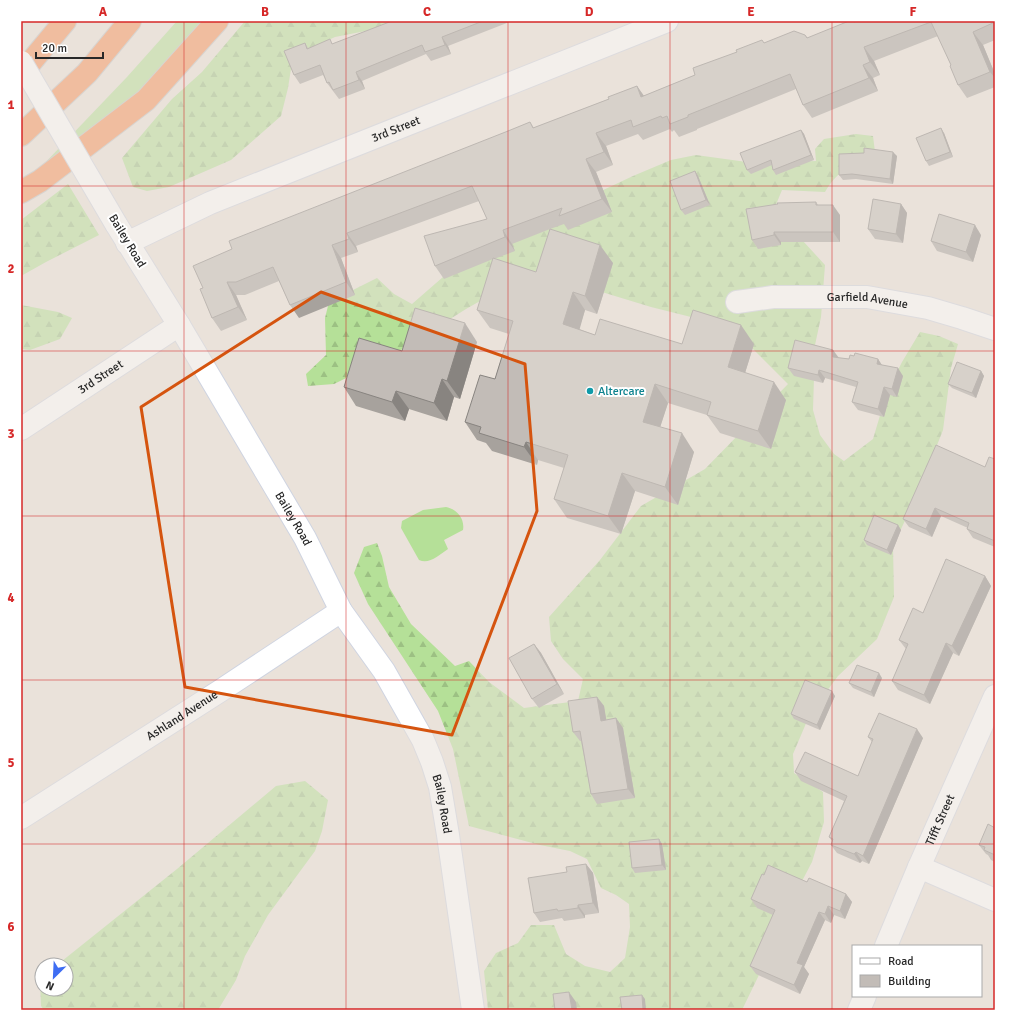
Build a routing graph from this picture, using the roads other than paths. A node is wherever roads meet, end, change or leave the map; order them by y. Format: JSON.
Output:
{"nodes":[{"id":1,"x":57,"y":21,"type":"edge"},
{"id":2,"x":65,"y":21,"type":"edge"},
{"id":3,"x":130,"y":21,"type":"edge"},
{"id":4,"x":217,"y":21,"type":"edge"},
{"id":5,"x":667,"y":21,"type":"edge"},
{"id":6,"x":21,"y":62,"type":"edge"},
{"id":7,"x":21,"y":74,"type":"edge"},
{"id":8,"x":21,"y":135,"type":"edge"},
{"id":9,"x":21,"y":192,"type":"edge"},
{"id":10,"x":127,"y":243,"type":"junction"},
{"id":11,"x":737,"y":302,"type":"dead end"},
{"id":12,"x":179,"y":325,"type":"junction"},
{"id":13,"x":995,"y":330,"type":"edge"},
{"id":14,"x":21,"y":429,"type":"edge"},
{"id":15,"x":341,"y":611,"type":"junction"},
{"id":16,"x":995,"y":696,"type":"edge"},
{"id":17,"x":21,"y":818,"type":"edge"},
{"id":18,"x":919,"y":867,"type":"junction"},
{"id":19,"x":995,"y":900,"type":"edge"},
{"id":20,"x":886,"y":945,"type":"edge"},
{"id":21,"x":865,"y":997,"type":"edge"},
{"id":22,"x":473,"y":1010,"type":"edge"},
{"id":23,"x":859,"y":1010,"type":"edge"}],
"edges":[{"from":1,"to":7,"type":"highway"},
{"from":2,"to":7,"type":"highway"},
{"from":3,"to":8,"type":"highway"},
{"from":4,"to":9,"type":"highway"},
{"from":5,"to":10,"type":"street","name":"3rd Street"},
{"from":6,"to":10,"type":"street","name":"Bailey Road","bridge":true},
{"from":10,"to":12,"type":"street","name":"Bailey Road"},
{"from":11,"to":13,"type":"street","name":"Garfield Avenue"},
{"from":12,"to":14,"type":"street","name":"3rd Street"},
{"from":12,"to":15,"type":"street","name":"Bailey Road"},
{"from":15,"to":17,"type":"street","name":"Ashland Avenue"},
{"from":15,"to":22,"type":"street","name":"Bailey Road"},
{"from":16,"to":18,"type":"street","name":"Tifft Street"},
{"from":18,"to":19,"type":"street"},
{"from":18,"to":20,"type":"street","name":"Tifft Street"},
{"from":21,"to":23,"type":"street"}]}
